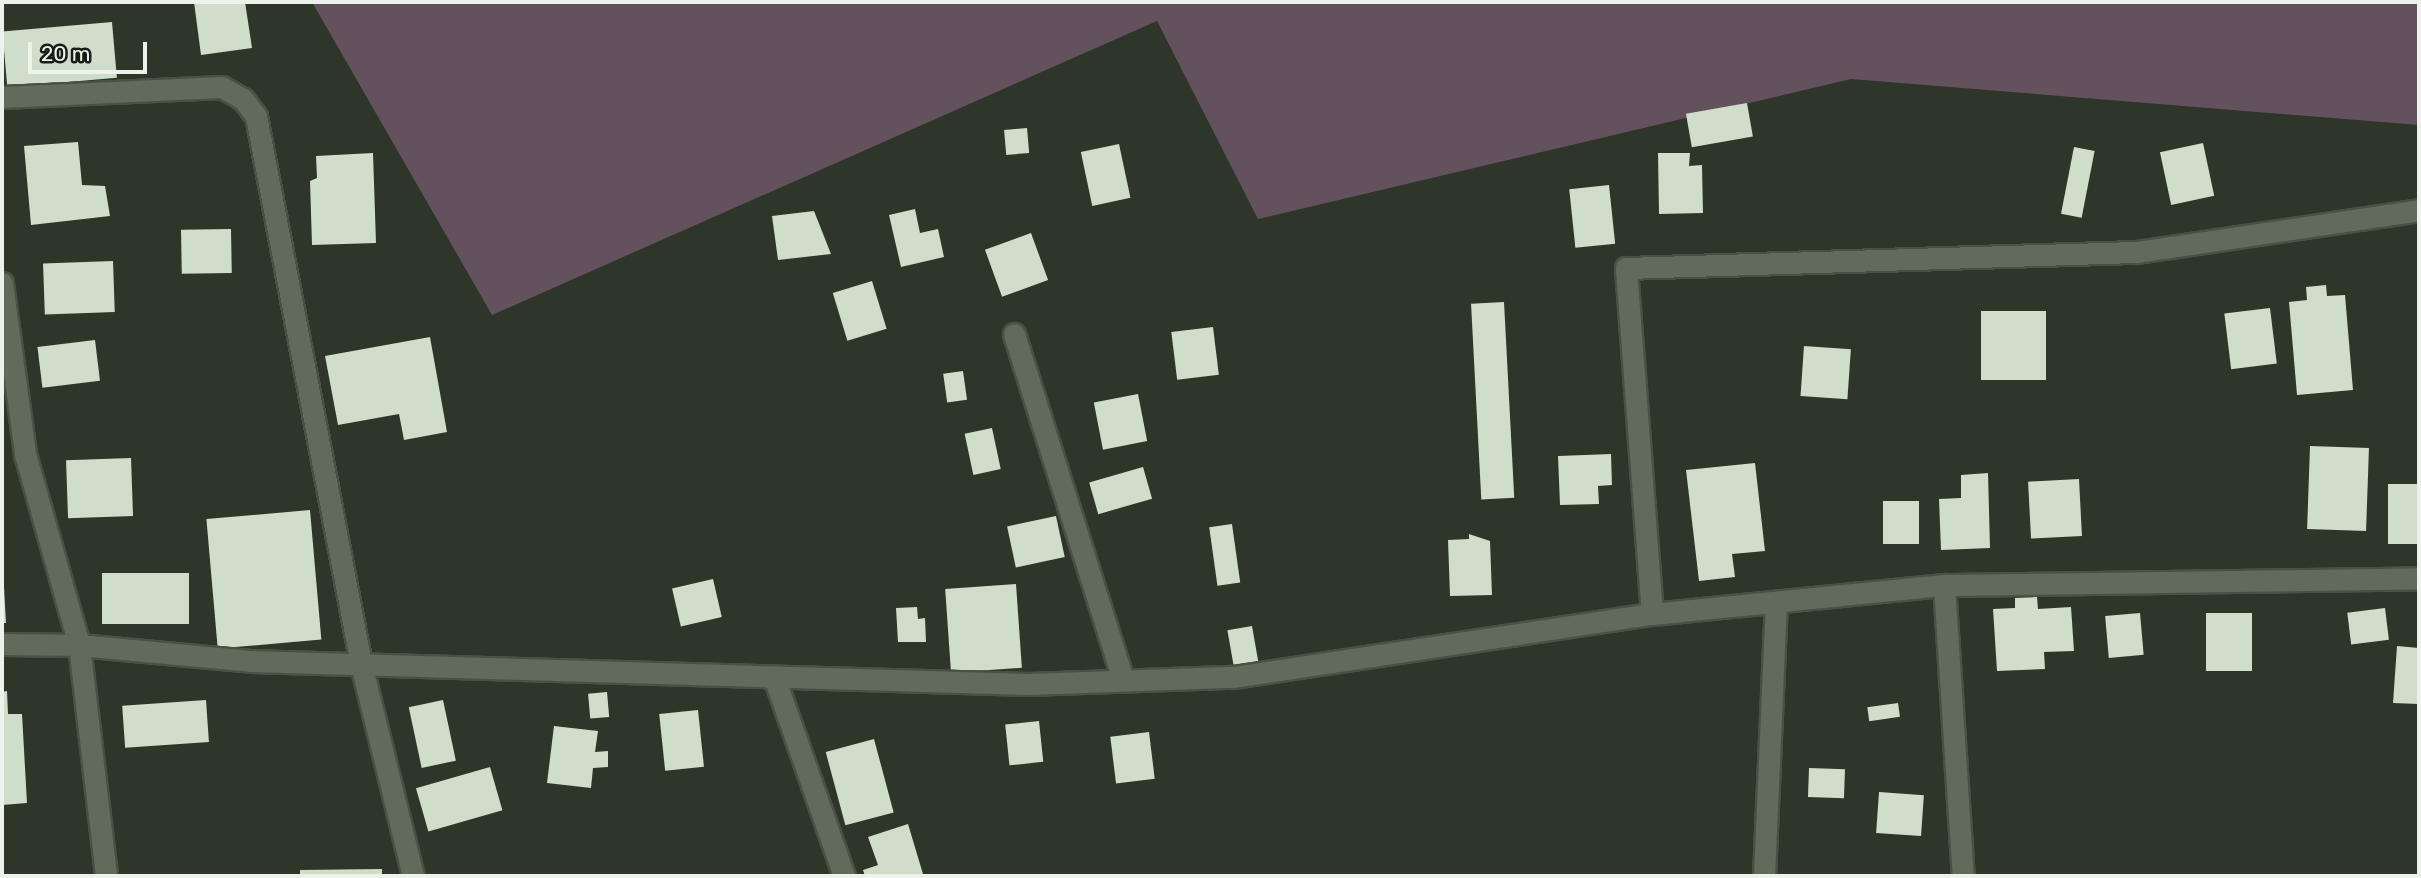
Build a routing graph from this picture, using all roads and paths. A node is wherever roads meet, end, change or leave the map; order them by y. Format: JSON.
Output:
{"nodes":[{"id":1,"x":2,"y":97,"type":"edge"},
{"id":2,"x":2419,"y":210,"type":"edge"},
{"id":3,"x":2,"y":283,"type":"edge"},
{"id":4,"x":1014,"y":334,"type":"dead end"},
{"id":5,"x":2419,"y":578,"type":"edge"},
{"id":6,"x":1944,"y":584,"type":"junction"},
{"id":7,"x":1776,"y":602,"type":"junction"},
{"id":8,"x":1652,"y":614,"type":"junction"},
{"id":9,"x":2,"y":644,"type":"edge"},
{"id":10,"x":79,"y":645,"type":"junction"},
{"id":11,"x":361,"y":664,"type":"junction"},
{"id":12,"x":774,"y":677,"type":"junction"},
{"id":13,"x":1123,"y":680,"type":"junction"},
{"id":14,"x":106,"y":876,"type":"edge"},
{"id":15,"x":414,"y":876,"type":"edge"},
{"id":16,"x":845,"y":876,"type":"edge"},
{"id":17,"x":1764,"y":876,"type":"edge"},
{"id":18,"x":1963,"y":876,"type":"edge"}],
"edges":[{"from":1,"to":11,"type":"street"},
{"from":2,"to":8,"type":"street"},
{"from":3,"to":10,"type":"street"},
{"from":4,"to":13,"type":"street"},
{"from":5,"to":6,"type":"street"},
{"from":6,"to":7,"type":"street"},
{"from":6,"to":18,"type":"street"},
{"from":7,"to":8,"type":"street"},
{"from":7,"to":17,"type":"street"},
{"from":8,"to":13,"type":"street"},
{"from":9,"to":10,"type":"street"},
{"from":10,"to":11,"type":"street"},
{"from":10,"to":14,"type":"street"},
{"from":11,"to":12,"type":"street"},
{"from":11,"to":15,"type":"street"},
{"from":12,"to":13,"type":"street"},
{"from":12,"to":16,"type":"street"}]}
